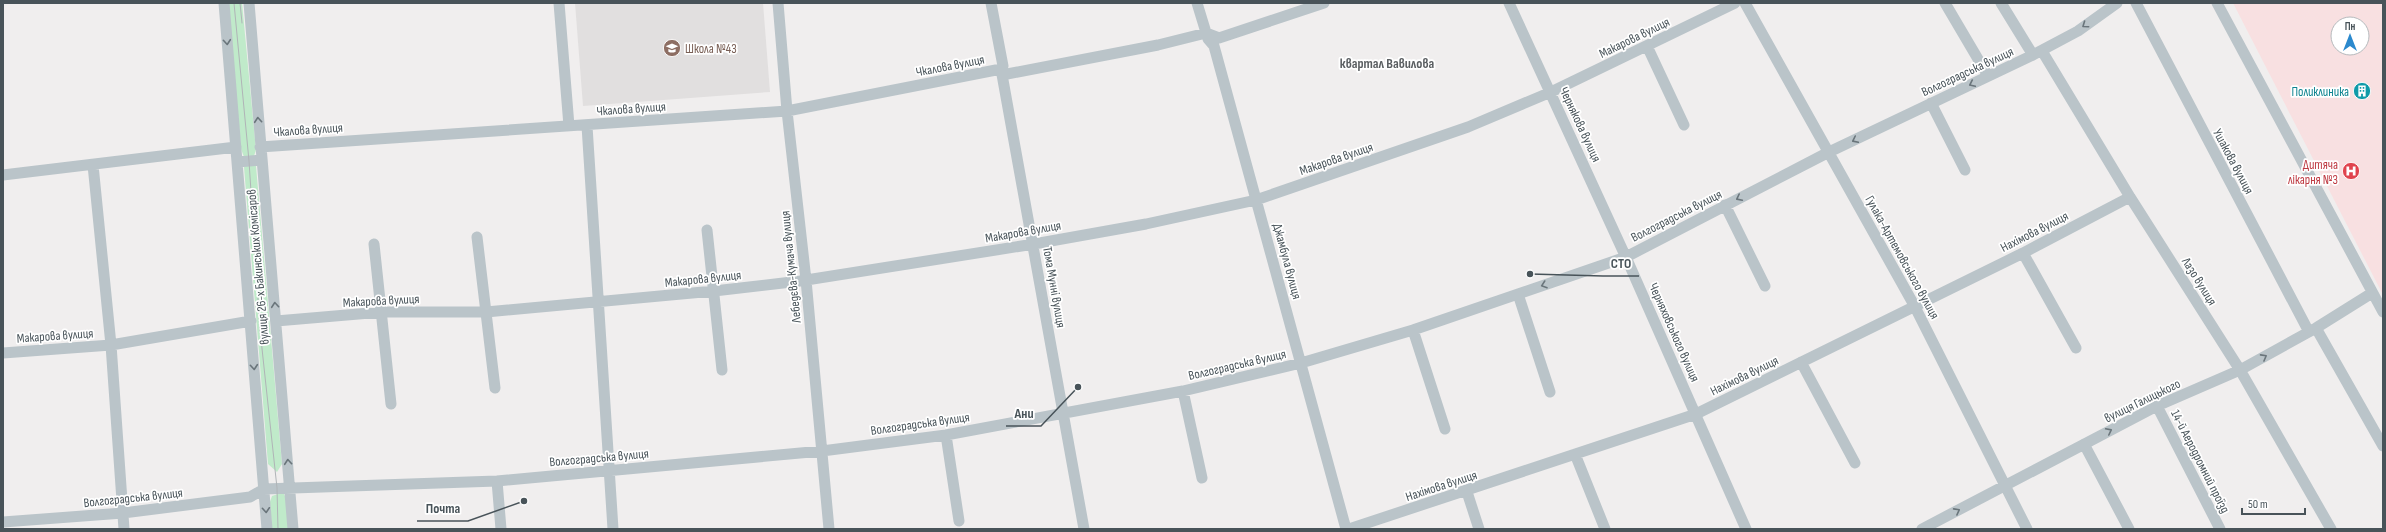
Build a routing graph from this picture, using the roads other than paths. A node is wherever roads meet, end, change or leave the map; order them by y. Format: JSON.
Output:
{"nodes":[{"id":1,"x":224,"y":3,"type":"edge"},
{"id":2,"x":249,"y":3,"type":"edge"},
{"id":3,"x":559,"y":3,"type":"edge"},
{"id":4,"x":778,"y":3,"type":"edge"},
{"id":5,"x":991,"y":3,"type":"edge"},
{"id":6,"x":1197,"y":3,"type":"edge"},
{"id":7,"x":1324,"y":3,"type":"edge"},
{"id":8,"x":1509,"y":3,"type":"edge"},
{"id":9,"x":1735,"y":3,"type":"edge"},
{"id":10,"x":1745,"y":3,"type":"edge"},
{"id":11,"x":1945,"y":3,"type":"edge"},
{"id":12,"x":2001,"y":3,"type":"edge"},
{"id":13,"x":2136,"y":3,"type":"edge"},
{"id":14,"x":2217,"y":3,"type":"edge"},
{"id":15,"x":2115,"y":4,"type":"edge"},
{"id":16,"x":1206,"y":33,"type":"junction"},
{"id":17,"x":1647,"y":46,"type":"junction"},
{"id":18,"x":2037,"y":53,"type":"junction"},
{"id":19,"x":1002,"y":72,"type":"junction"},
{"id":20,"x":1988,"y":76,"type":"junction"},
{"id":21,"x":1551,"y":92,"type":"junction"},
{"id":22,"x":1931,"y":103,"type":"junction"},
{"id":23,"x":786,"y":111,"type":"junction"},
{"id":24,"x":1684,"y":124,"type":"dead end"},
{"id":25,"x":569,"y":126,"type":"junction"},
{"id":26,"x":587,"y":126,"type":"junction"},
{"id":27,"x":236,"y":147,"type":"junction"},
{"id":28,"x":260,"y":147,"type":"junction"},
{"id":29,"x":1829,"y":152,"type":"junction"},
{"id":30,"x":261,"y":160,"type":"junction"},
{"id":31,"x":237,"y":162,"type":"junction"},
{"id":32,"x":93,"y":165,"type":"junction"},
{"id":33,"x":1965,"y":170,"type":"dead end"},
{"id":34,"x":3,"y":175,"type":"edge"},
{"id":35,"x":2130,"y":197,"type":"junction"},
{"id":36,"x":1256,"y":200,"type":"junction"},
{"id":37,"x":1725,"y":205,"type":"junction"},
{"id":38,"x":707,"y":230,"type":"dead end"},
{"id":39,"x":477,"y":237,"type":"dead end"},
{"id":40,"x":374,"y":244,"type":"dead end"},
{"id":41,"x":1034,"y":244,"type":"junction"},
{"id":42,"x":2023,"y":253,"type":"junction"},
{"id":43,"x":1626,"y":257,"type":"junction"},
{"id":44,"x":806,"y":280,"type":"junction"},
{"id":45,"x":1765,"y":286,"type":"dead end"},
{"id":46,"x":714,"y":291,"type":"junction"},
{"id":47,"x":2372,"y":293,"type":"junction"},
{"id":48,"x":1518,"y":294,"type":"junction"},
{"id":49,"x":597,"y":302,"type":"junction"},
{"id":50,"x":1914,"y":305,"type":"junction"},
{"id":51,"x":382,"y":312,"type":"junction"},
{"id":52,"x":486,"y":312,"type":"junction"},
{"id":53,"x":2383,"y":312,"type":"edge"},
{"id":54,"x":251,"y":321,"type":"junction"},
{"id":55,"x":276,"y":321,"type":"junction"},
{"id":56,"x":1413,"y":330,"type":"junction"},
{"id":57,"x":2312,"y":330,"type":"junction"},
{"id":58,"x":111,"y":345,"type":"junction"},
{"id":59,"x":2076,"y":348,"type":"dead end"},
{"id":60,"x":3,"y":353,"type":"edge"},
{"id":61,"x":1801,"y":362,"type":"junction"},
{"id":62,"x":1301,"y":363,"type":"junction"},
{"id":63,"x":722,"y":370,"type":"dead end"},
{"id":64,"x":2240,"y":370,"type":"junction"},
{"id":65,"x":495,"y":388,"type":"dead end"},
{"id":66,"x":1183,"y":391,"type":"junction"},
{"id":67,"x":1550,"y":392,"type":"dead end"},
{"id":68,"x":391,"y":404,"type":"dead end"},
{"id":69,"x":2157,"y":406,"type":"junction"},
{"id":70,"x":1064,"y":413,"type":"junction"},
{"id":71,"x":1696,"y":414,"type":"junction"},
{"id":72,"x":1445,"y":429,"type":"dead end"},
{"id":73,"x":946,"y":435,"type":"junction"},
{"id":74,"x":2084,"y":444,"type":"junction"},
{"id":75,"x":2383,"y":446,"type":"edge"},
{"id":76,"x":822,"y":451,"type":"junction"},
{"id":77,"x":1575,"y":454,"type":"junction"},
{"id":78,"x":1855,"y":463,"type":"dead end"},
{"id":79,"x":609,"y":470,"type":"junction"},
{"id":80,"x":1202,"y":478,"type":"dead end"},
{"id":81,"x":496,"y":481,"type":"junction"},
{"id":82,"x":2004,"y":486,"type":"junction"},
{"id":83,"x":291,"y":487,"type":"junction"},
{"id":84,"x":264,"y":488,"type":"junction"},
{"id":85,"x":1467,"y":492,"type":"junction"},
{"id":86,"x":123,"y":513,"type":"junction"},
{"id":87,"x":959,"y":521,"type":"dead end"},
{"id":88,"x":3,"y":522,"type":"edge"},
{"id":89,"x":1926,"y":528,"type":"edge"},
{"id":90,"x":124,"y":529,"type":"edge"},
{"id":91,"x":267,"y":529,"type":"edge"},
{"id":92,"x":293,"y":529,"type":"edge"},
{"id":93,"x":501,"y":529,"type":"edge"},
{"id":94,"x":613,"y":529,"type":"edge"},
{"id":95,"x":829,"y":529,"type":"edge"},
{"id":96,"x":1084,"y":529,"type":"edge"},
{"id":97,"x":1346,"y":529,"type":"edge"},
{"id":98,"x":1349,"y":529,"type":"edge"},
{"id":99,"x":1479,"y":529,"type":"edge"},
{"id":100,"x":1605,"y":529,"type":"edge"},
{"id":101,"x":1746,"y":529,"type":"edge"},
{"id":102,"x":2027,"y":529,"type":"edge"},
{"id":103,"x":2129,"y":529,"type":"edge"},
{"id":104,"x":2220,"y":529,"type":"edge"},
{"id":105,"x":2330,"y":529,"type":"edge"}],
"edges":[{"from":1,"to":27,"type":"street","name":"вулиця 26-х Бакинських Комісаров","one_way":true},
{"from":28,"to":2,"type":"street","name":"вулиця 26-х Бакинських Комісаров","one_way":true},
{"from":3,"to":25,"type":"street"},
{"from":4,"to":23,"type":"street","name":"Лебедєва-Кумача вулиця"},
{"from":5,"to":19,"type":"street","name":"Тома Мунні вулиця"},
{"from":6,"to":16,"type":"street","name":"Джамбула вулиця"},
{"from":7,"to":16,"type":"street","name":"Чкалова вулиця"},
{"from":8,"to":21,"type":"street","name":"Чернякова вулиця"},
{"from":9,"to":17,"type":"street","name":"Макарова вулиця"},
{"from":10,"to":29,"type":"street","name":"Гулака-Артемовського вулиця"},
{"from":11,"to":20,"type":"street"},
{"from":12,"to":18,"type":"street","name":"Лазо вулиця"},
{"from":13,"to":57,"type":"street","name":"Ушакова вулиця"},
{"from":14,"to":47,"type":"street"},
{"from":15,"to":18,"type":"street","name":"Волгоградська вулиця","one_way":true},
{"from":16,"to":19,"type":"street","name":"Чкалова вулиця"},
{"from":16,"to":36,"type":"street","name":"Джамбула вулиця"},
{"from":17,"to":21,"type":"street","name":"Макарова вулиця"},
{"from":17,"to":24,"type":"street"},
{"from":18,"to":20,"type":"street","name":"Волгоградська вулиця"},
{"from":18,"to":35,"type":"street","name":"Лазо вулиця"},
{"from":19,"to":23,"type":"street","name":"Чкалова вулиця"},
{"from":19,"to":41,"type":"street","name":"Тома Мунні вулиця"},
{"from":20,"to":22,"type":"street","name":"Волгоградська вулиця","one_way":true},
{"from":21,"to":36,"type":"street","name":"Макарова вулиця"},
{"from":21,"to":43,"type":"street","name":"Чернякова вулиця"},
{"from":22,"to":29,"type":"street","name":"Волгоградська вулиця","one_way":true},
{"from":22,"to":33,"type":"street"},
{"from":23,"to":26,"type":"street","name":"Чкалова вулиця"},
{"from":23,"to":44,"type":"street","name":"Лебедєва-Кумача вулиця"},
{"from":25,"to":26,"type":"street","name":"Чкалова вулиця"},
{"from":25,"to":28,"type":"street","name":"Чкалова вулиця"},
{"from":26,"to":49,"type":"street"},
{"from":27,"to":31,"type":"street","name":"вулиця 26-х Бакинських Комісаров"},
{"from":27,"to":32,"type":"street"},
{"from":28,"to":30,"type":"street","name":"вулиця 26-х Бакинських Комісаров"},
{"from":29,"to":37,"type":"street","name":"Волгоградська вулиця","one_way":true},
{"from":29,"to":50,"type":"street","name":"Гулака-Артемовського вулиця"},
{"from":30,"to":31,"type":"street"},
{"from":55,"to":30,"type":"street","name":"вулиця 26-х Бакинських Комісаров","one_way":true},
{"from":31,"to":54,"type":"street","name":"вулиця 26-х Бакинських Комісаров"},
{"from":32,"to":34,"type":"street"},
{"from":32,"to":58,"type":"street"},
{"from":35,"to":42,"type":"street","name":"Нахімова вулиця"},
{"from":35,"to":64,"type":"street","name":"Лазо вулиця"},
{"from":36,"to":41,"type":"street","name":"Макарова вулиця"},
{"from":36,"to":62,"type":"street","name":"Джамбула вулиця"},
{"from":37,"to":43,"type":"street","name":"Волгоградська вулиця"},
{"from":37,"to":45,"type":"street"},
{"from":38,"to":46,"type":"street"},
{"from":39,"to":52,"type":"street"},
{"from":40,"to":51,"type":"street"},
{"from":41,"to":44,"type":"street","name":"Макарова вулиця"},
{"from":41,"to":70,"type":"street","name":"Тома Мунні вулиця"},
{"from":42,"to":50,"type":"street","name":"Нахімова вулиця"},
{"from":42,"to":59,"type":"street"},
{"from":43,"to":48,"type":"street","name":"Волгоградська вулиця","one_way":true},
{"from":43,"to":71,"type":"street","name":"Черняховського вулиця"},
{"from":44,"to":46,"type":"street","name":"Макарова вулиця"},
{"from":44,"to":76,"type":"street","name":"Лебедєва-Кумача вулиця"},
{"from":46,"to":49,"type":"street","name":"Макарова вулиця"},
{"from":46,"to":63,"type":"street"},
{"from":47,"to":53,"type":"street"},
{"from":47,"to":57,"type":"street","name":"вулиця Галицького"},
{"from":48,"to":56,"type":"street","name":"Волгоградська вулиця"},
{"from":48,"to":67,"type":"street"},
{"from":49,"to":52,"type":"street","name":"Макарова вулиця"},
{"from":49,"to":79,"type":"street"},
{"from":50,"to":61,"type":"street","name":"Нахімова вулиця"},
{"from":50,"to":82,"type":"street","name":"Гулака-Артемовського вулиця"},
{"from":51,"to":52,"type":"street","name":"Макарова вулиця"},
{"from":51,"to":55,"type":"street","name":"Макарова вулиця"},
{"from":51,"to":68,"type":"street"},
{"from":52,"to":65,"type":"street"},
{"from":54,"to":58,"type":"street","name":"Макарова вулиця"},
{"from":54,"to":84,"type":"street","name":"вулиця 26-х Бакинських Комісаров","one_way":true},
{"from":83,"to":55,"type":"street","name":"вулиця 26-х Бакинських Комісаров","one_way":true},
{"from":56,"to":62,"type":"street","name":"Волгоградська вулиця"},
{"from":56,"to":72,"type":"street"},
{"from":64,"to":57,"type":"street","name":"вулиця Галицького","one_way":true},
{"from":57,"to":75,"type":"street","name":"Ушакова вулиця"},
{"from":58,"to":60,"type":"street","name":"Макарова вулиця"},
{"from":58,"to":86,"type":"street"},
{"from":61,"to":71,"type":"street","name":"Нахімова вулиця"},
{"from":61,"to":78,"type":"street"},
{"from":62,"to":66,"type":"street","name":"Волгоградська вулиця"},
{"from":62,"to":97,"type":"street","name":"Джамбула вулиця"},
{"from":64,"to":69,"type":"street","name":"вулиця Галицького"},
{"from":64,"to":105,"type":"street","name":"Лазо вулиця"},
{"from":66,"to":70,"type":"street","name":"Волгоградська вулиця"},
{"from":66,"to":80,"type":"street"},
{"from":74,"to":69,"type":"street","name":"вулиця Галицького","one_way":true},
{"from":69,"to":104,"type":"street","name":"14-й Аеродромний проїзд"},
{"from":70,"to":73,"type":"street","name":"Волгоградська вулиця"},
{"from":70,"to":96,"type":"street","name":"Тома Мунні вулиця"},
{"from":71,"to":77,"type":"street","name":"Нахімова вулиця"},
{"from":71,"to":101,"type":"street","name":"Черняховського вулиця"},
{"from":73,"to":76,"type":"street","name":"Волгоградська вулиця"},
{"from":73,"to":87,"type":"street"},
{"from":74,"to":82,"type":"street","name":"вулиця Галицького"},
{"from":74,"to":103,"type":"street"},
{"from":76,"to":79,"type":"street","name":"Волгоградська вулиця"},
{"from":76,"to":95,"type":"street","name":"Лебедєва-Кумача вулиця"},
{"from":77,"to":85,"type":"street","name":"Нахімова вулиця"},
{"from":77,"to":100,"type":"street"},
{"from":79,"to":81,"type":"street","name":"Волгоградська вулиця"},
{"from":79,"to":94,"type":"street"},
{"from":81,"to":83,"type":"street","name":"Волгоградська вулиця"},
{"from":81,"to":93,"type":"street"},
{"from":89,"to":82,"type":"street","name":"вулиця Галицького","one_way":true},
{"from":82,"to":102,"type":"street","name":"Гулака-Артемовського вулиця"},
{"from":83,"to":84,"type":"street","name":"Волгоградська вулиця"},
{"from":83,"to":92,"type":"street","name":"вулиця 26-х Бакинських Комісаров"},
{"from":84,"to":86,"type":"street","name":"Волгоградська вулиця"},
{"from":84,"to":91,"type":"street","name":"вулиця 26-х Бакинських Комісаров","one_way":true},
{"from":85,"to":98,"type":"street","name":"Нахімова вулиця"},
{"from":85,"to":99,"type":"street"},
{"from":86,"to":88,"type":"street","name":"Волгоградська вулиця"},
{"from":86,"to":90,"type":"street"}]}
